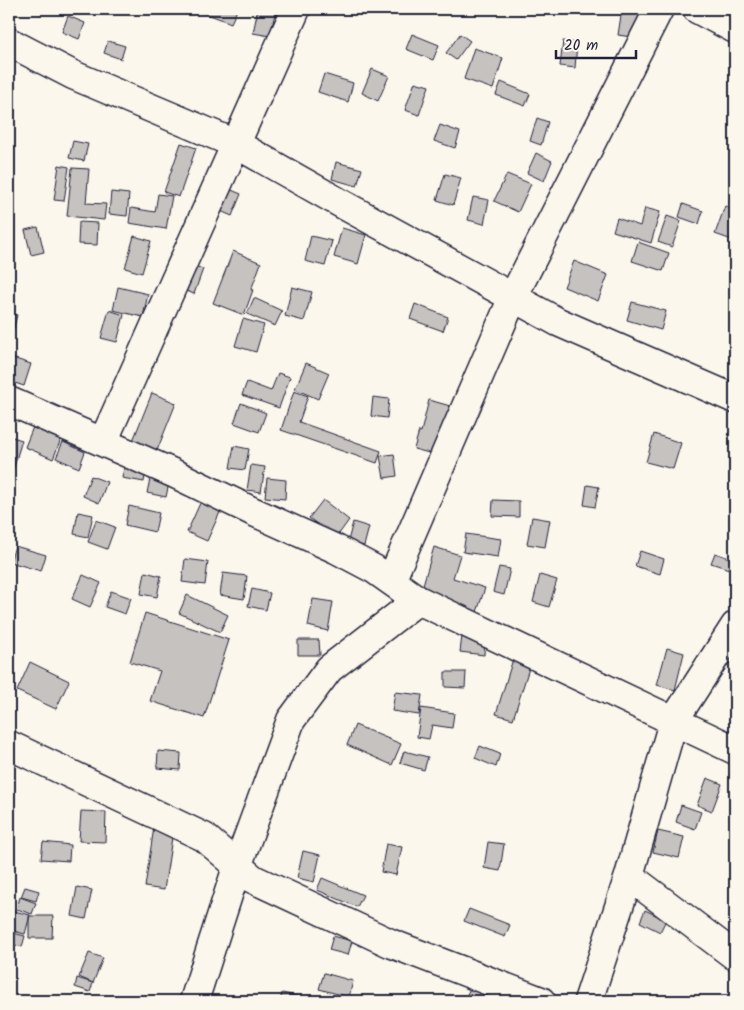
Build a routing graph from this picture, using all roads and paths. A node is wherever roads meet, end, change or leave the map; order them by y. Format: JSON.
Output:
{"nodes":[{"id":1,"x":296,"y":9,"type":"edge"},
{"id":2,"x":659,"y":9,"type":"edge"},
{"id":3,"x":696,"y":9,"type":"edge"},
{"id":4,"x":735,"y":29,"type":"edge"},
{"id":5,"x":9,"y":42,"type":"edge"},
{"id":6,"x":236,"y":144,"type":"junction"},
{"id":7,"x":513,"y":297,"type":"junction"},
{"id":8,"x":735,"y":399,"type":"edge"},
{"id":9,"x":9,"y":400,"type":"edge"},
{"id":10,"x":103,"y":442,"type":"junction"},
{"id":11,"x":391,"y":581,"type":"junction"},
{"id":12,"x":418,"y":600,"type":"junction"},
{"id":13,"x":735,"y":626,"type":"edge"},
{"id":14,"x":673,"y":722,"type":"junction"},
{"id":15,"x":9,"y":745,"type":"edge"},
{"id":16,"x":735,"y":750,"type":"edge"},
{"id":17,"x":237,"y":867,"type":"junction"},
{"id":18,"x":629,"y":876,"type":"junction"},
{"id":19,"x":735,"y":956,"type":"edge"},
{"id":20,"x":194,"y":1001,"type":"edge"},
{"id":21,"x":541,"y":1001,"type":"edge"},
{"id":22,"x":588,"y":1001,"type":"edge"}],
"edges":[{"from":1,"to":6,"type":"street"},
{"from":2,"to":7,"type":"street"},
{"from":3,"to":4,"type":"street"},
{"from":5,"to":6,"type":"street"},
{"from":6,"to":7,"type":"street"},
{"from":6,"to":10,"type":"street"},
{"from":7,"to":8,"type":"street"},
{"from":7,"to":11,"type":"street"},
{"from":9,"to":10,"type":"street"},
{"from":10,"to":11,"type":"street"},
{"from":11,"to":12,"type":"street"},
{"from":12,"to":14,"type":"street"},
{"from":12,"to":17,"type":"street"},
{"from":13,"to":14,"type":"street"},
{"from":14,"to":16,"type":"street"},
{"from":14,"to":18,"type":"street"},
{"from":15,"to":17,"type":"street"},
{"from":17,"to":20,"type":"street"},
{"from":17,"to":21,"type":"street"},
{"from":18,"to":19,"type":"street"},
{"from":18,"to":22,"type":"street"}]}
